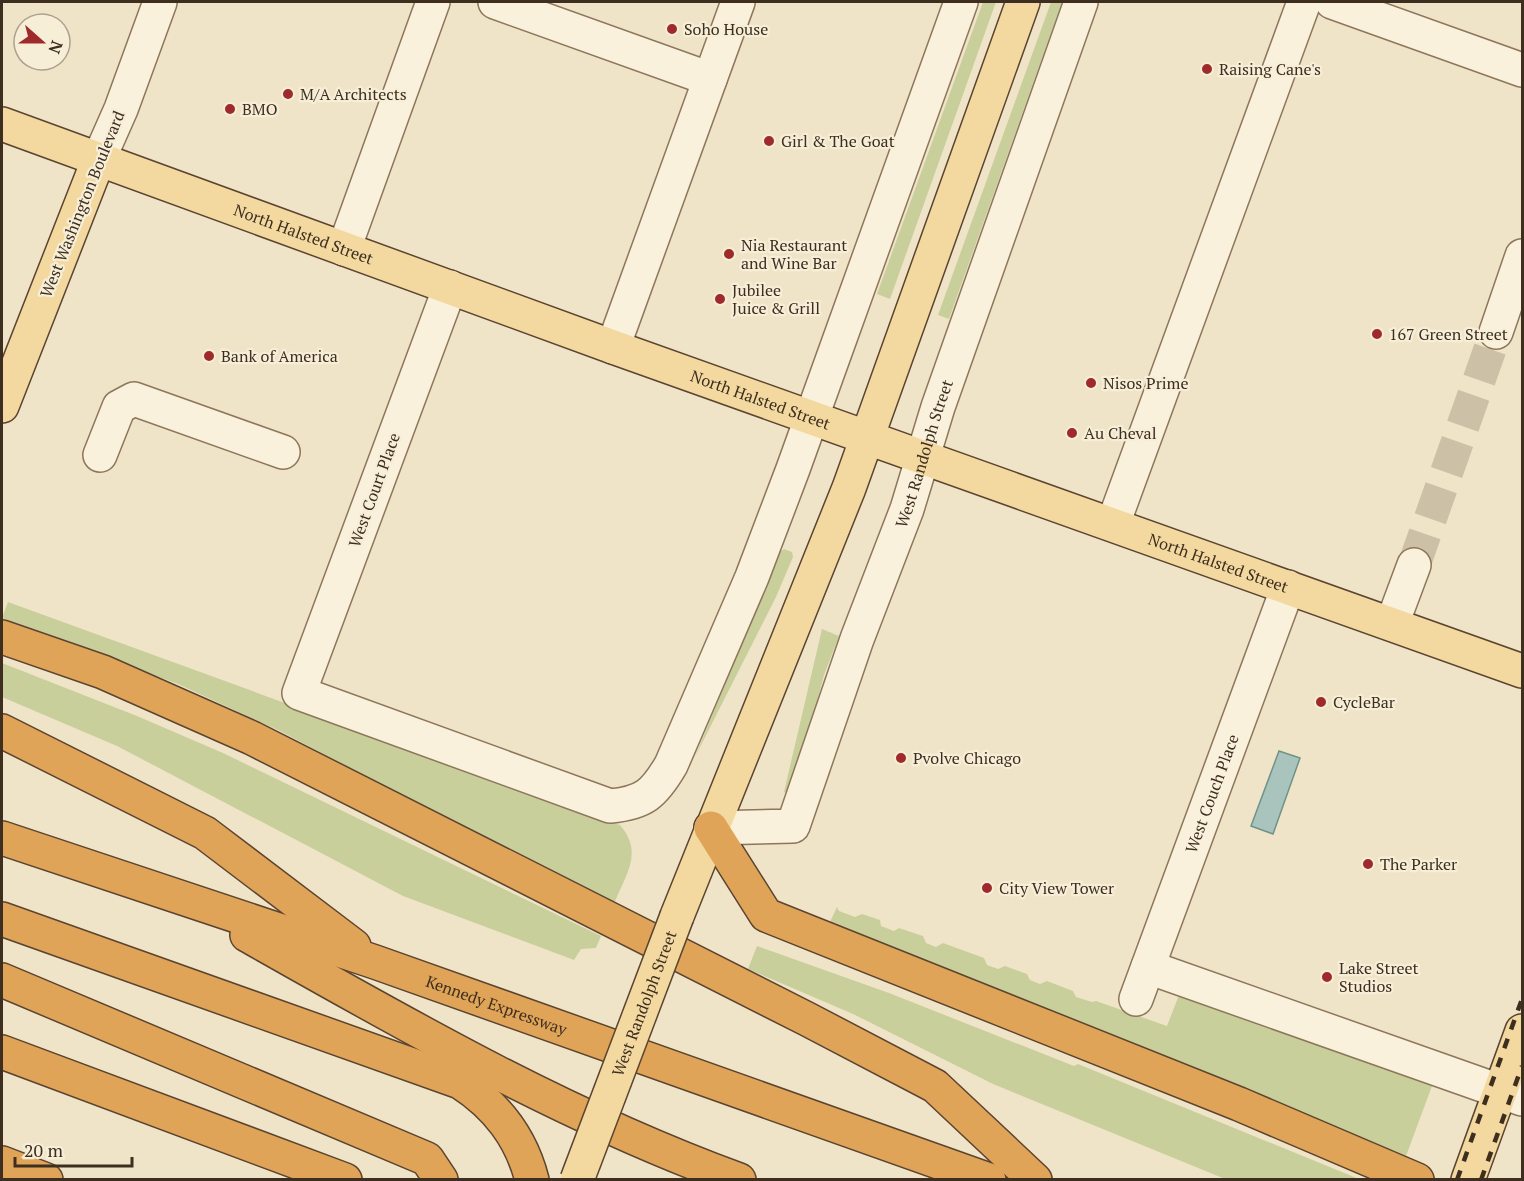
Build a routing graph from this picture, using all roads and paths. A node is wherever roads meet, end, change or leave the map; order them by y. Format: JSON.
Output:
{"nodes":[{"id":1,"x":160,"y":2,"type":"edge"},
{"id":2,"x":433,"y":2,"type":"edge"},
{"id":3,"x":495,"y":2,"type":"edge"},
{"id":4,"x":738,"y":2,"type":"edge"},
{"id":5,"x":962,"y":2,"type":"edge"},
{"id":6,"x":1023,"y":2,"type":"edge"},
{"id":7,"x":1081,"y":2,"type":"edge"},
{"id":8,"x":1304,"y":2,"type":"edge"},
{"id":9,"x":1332,"y":2,"type":"edge"},
{"id":10,"x":1522,"y":70,"type":"edge"},
{"id":11,"x":710,"y":79,"type":"junction"},
{"id":12,"x":2,"y":124,"type":"edge"},
{"id":13,"x":98,"y":161,"type":"junction"},
{"id":14,"x":344,"y":249,"type":"junction"},
{"id":15,"x":1522,"y":256,"type":"edge"},
{"id":16,"x":450,"y":287,"type":"junction"},
{"id":17,"x":1496,"y":332,"type":"tunnel mouth"},
{"id":18,"x":613,"y":347,"type":"junction"},
{"id":19,"x":2,"y":406,"type":"edge"},
{"id":20,"x":812,"y":418,"type":"junction"},
{"id":21,"x":867,"y":438,"type":"junction"},
{"id":22,"x":283,"y":452,"type":"dead end"},
{"id":23,"x":100,"y":455,"type":"dead end"},
{"id":24,"x":923,"y":458,"type":"junction"},
{"id":25,"x":1113,"y":524,"type":"junction"},
{"id":26,"x":1414,"y":565,"type":"tunnel mouth"},
{"id":27,"x":1288,"y":587,"type":"junction"},
{"id":28,"x":1392,"y":624,"type":"junction"},
{"id":29,"x":2,"y":637,"type":"edge"},
{"id":30,"x":1522,"y":670,"type":"edge"},
{"id":31,"x":2,"y":731,"type":"edge"},
{"id":32,"x":711,"y":828,"type":"junction"},
{"id":33,"x":2,"y":838,"type":"edge"},
{"id":34,"x":184,"y":900,"type":"junction"},
{"id":35,"x":2,"y":919,"type":"edge"},
{"id":36,"x":375,"y":962,"type":"junction"},
{"id":37,"x":1148,"y":967,"type":"junction"},
{"id":38,"x":2,"y":980,"type":"edge"},
{"id":39,"x":1136,"y":999,"type":"dead end"},
{"id":40,"x":1522,"y":1031,"type":"edge"},
{"id":41,"x":2,"y":1052,"type":"edge"},
{"id":42,"x":1512,"y":1096,"type":"edge"},
{"id":43,"x":2,"y":1163,"type":"edge"},
{"id":44,"x":46,"y":1179,"type":"edge"},
{"id":45,"x":345,"y":1179,"type":"edge"},
{"id":46,"x":441,"y":1179,"type":"edge"},
{"id":47,"x":532,"y":1179,"type":"edge"},
{"id":48,"x":577,"y":1179,"type":"edge"},
{"id":49,"x":739,"y":1179,"type":"edge"},
{"id":50,"x":989,"y":1179,"type":"edge"},
{"id":51,"x":1035,"y":1179,"type":"edge"},
{"id":52,"x":1418,"y":1179,"type":"edge"},
{"id":53,"x":1468,"y":1179,"type":"edge"}],
"edges":[{"from":1,"to":13,"type":"street","name":"West Washington Boulevard"},
{"from":2,"to":14,"type":"street"},
{"from":3,"to":11,"type":"street"},
{"from":4,"to":11,"type":"street"},
{"from":5,"to":20,"type":"street"},
{"from":6,"to":21,"type":"main road","name":"West Randolph Street"},
{"from":7,"to":24,"type":"street","name":"West Randolph Street"},
{"from":8,"to":25,"type":"street"},
{"from":9,"to":10,"type":"street"},
{"from":11,"to":18,"type":"street"},
{"from":12,"to":13,"type":"main road","name":"North Halsted Street"},
{"from":13,"to":14,"type":"main road","name":"North Halsted Street"},
{"from":13,"to":19,"type":"main road","name":"West Washington Boulevard"},
{"from":14,"to":16,"type":"main road","name":"North Halsted Street"},
{"from":15,"to":17,"type":"street"},
{"from":16,"to":18,"type":"main road","name":"North Halsted Street"},
{"from":16,"to":20,"type":"street","name":"West Court Place"},
{"from":18,"to":20,"type":"main road","name":"North Halsted Street"},
{"from":20,"to":21,"type":"main road","name":"North Halsted Street"},
{"from":21,"to":24,"type":"main road","name":"North Halsted Street"},
{"from":21,"to":32,"type":"main road","name":"West Randolph Street"},
{"from":22,"to":23,"type":"street"},
{"from":24,"to":25,"type":"main road","name":"North Halsted Street"},
{"from":24,"to":32,"type":"street","name":"West Randolph Street"},
{"from":25,"to":27,"type":"main road","name":"North Halsted Street"},
{"from":26,"to":28,"type":"street"},
{"from":27,"to":28,"type":"main road","name":"North Halsted Street"},
{"from":27,"to":37,"type":"street","name":"West Couch Place"},
{"from":28,"to":30,"type":"main road","name":"North Halsted Street"},
{"from":29,"to":51,"type":"highway"},
{"from":31,"to":36,"type":"highway"},
{"from":32,"to":48,"type":"main road","name":"West Randolph Street","bridge":true},
{"from":32,"to":52,"type":"highway"},
{"from":33,"to":34,"type":"highway","name":"Kennedy Expressway"},
{"from":34,"to":36,"type":"highway","name":"Kennedy Expressway"},
{"from":34,"to":49,"type":"highway"},
{"from":35,"to":47,"type":"highway"},
{"from":36,"to":50,"type":"highway","name":"Kennedy Expressway"},
{"from":37,"to":39,"type":"street","name":"West Couch Place"},
{"from":37,"to":42,"type":"street"},
{"from":38,"to":46,"type":"highway"},
{"from":40,"to":42,"type":"main road"},
{"from":41,"to":45,"type":"highway"},
{"from":42,"to":53,"type":"main road"},
{"from":43,"to":44,"type":"highway"}]}
